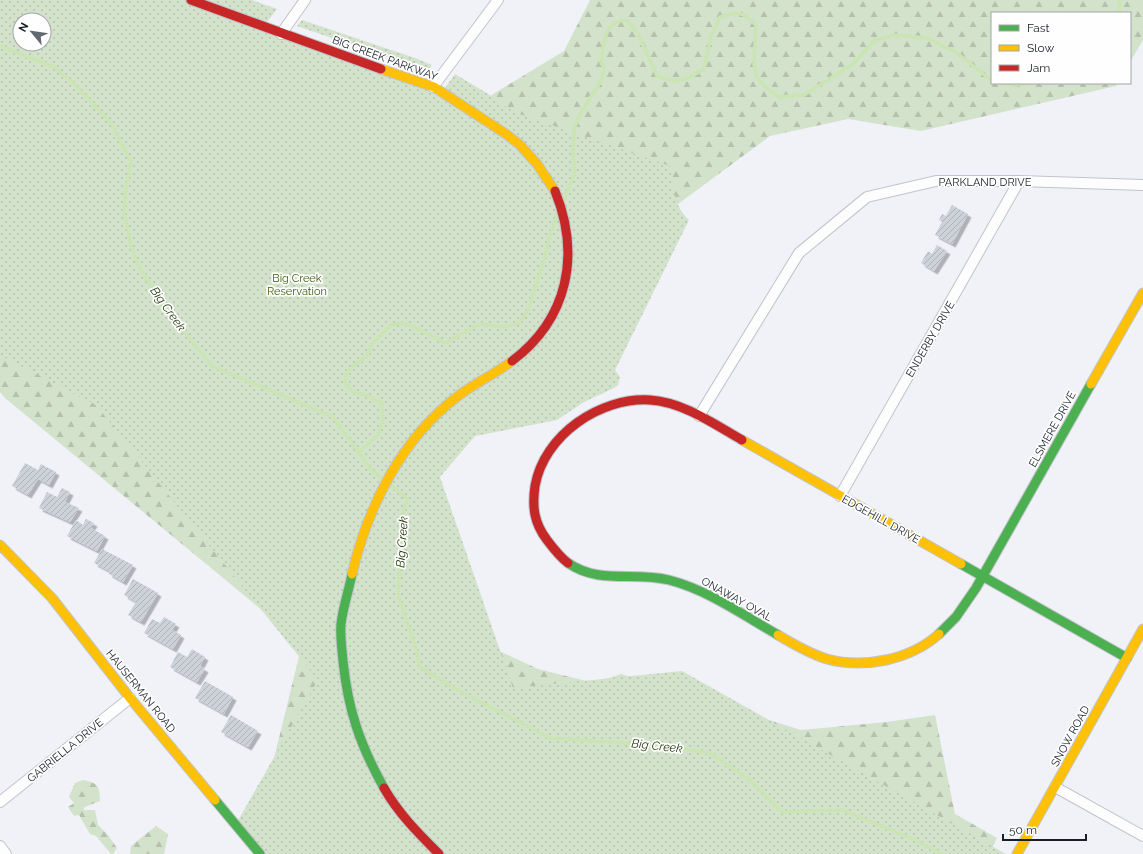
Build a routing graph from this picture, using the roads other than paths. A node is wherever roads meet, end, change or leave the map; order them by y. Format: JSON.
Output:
{"nodes":[{"id":1,"x":191,"y":0,"type":"edge"},
{"id":2,"x":305,"y":0,"type":"edge"},
{"id":3,"x":498,"y":0,"type":"edge"},
{"id":4,"x":280,"y":34,"type":"junction"},
{"id":5,"x":433,"y":87,"type":"junction"},
{"id":6,"x":1019,"y":181,"type":"junction"},
{"id":7,"x":1143,"y":185,"type":"edge"},
{"id":8,"x":1143,"y":293,"type":"edge"},
{"id":9,"x":628,"y":402,"type":"joint"},
{"id":10,"x":699,"y":416,"type":"junction"},
{"id":11,"x":840,"y":496,"type":"junction"},
{"id":12,"x":0,"y":545,"type":"edge"},
{"id":13,"x":983,"y":577,"type":"junction"},
{"id":14,"x":1143,"y":630,"type":"edge"},
{"id":15,"x":1127,"y":658,"type":"junction"},
{"id":16,"x":130,"y":698,"type":"junction"},
{"id":17,"x":1055,"y":787,"type":"junction"},
{"id":18,"x":0,"y":802,"type":"edge"},
{"id":19,"x":1143,"y":836,"type":"edge"},
{"id":20,"x":0,"y":846,"type":"edge"},
{"id":21,"x":6,"y":854,"type":"edge"},
{"id":22,"x":260,"y":854,"type":"edge"},
{"id":23,"x":439,"y":854,"type":"edge"},
{"id":24,"x":1017,"y":854,"type":"edge"}],
"edges":[{"from":1,"to":4,"type":"street","name":"BIG CREEK PARKWAY"},
{"from":2,"to":4,"type":"street"},
{"from":3,"to":5,"type":"street"},
{"from":4,"to":5,"type":"street","name":"BIG CREEK PARKWAY"},
{"from":5,"to":23,"type":"street","name":"BIG CREEK PARKWAY"},
{"from":6,"to":7,"type":"street","name":"PARKLAND DRIVE"},
{"from":6,"to":10,"type":"street","name":"PARKLAND DRIVE"},
{"from":6,"to":11,"type":"street","name":"ENDERBY DRIVE"},
{"from":8,"to":13,"type":"street","name":"ELSMERE DRIVE"},
{"from":9,"to":10,"type":"street","name":"EDGEHILL DRIVE"},
{"from":9,"to":13,"type":"street","name":"ONAWAY OVAL"},
{"from":10,"to":11,"type":"street","name":"EDGEHILL DRIVE"},
{"from":11,"to":13,"type":"street","name":"EDGEHILL DRIVE"},
{"from":12,"to":16,"type":"street","name":"HAUSERMAN ROAD"},
{"from":13,"to":15,"type":"street","name":"EDGEHILL DRIVE"},
{"from":14,"to":15,"type":"street","name":"SNOW ROAD"},
{"from":15,"to":17,"type":"street","name":"SNOW ROAD"},
{"from":16,"to":18,"type":"street","name":"GABRIELLA DRIVE"},
{"from":16,"to":22,"type":"street","name":"HAUSERMAN ROAD"},
{"from":17,"to":19,"type":"street"},
{"from":17,"to":24,"type":"street","name":"SNOW ROAD"},
{"from":20,"to":21,"type":"street"}]}
